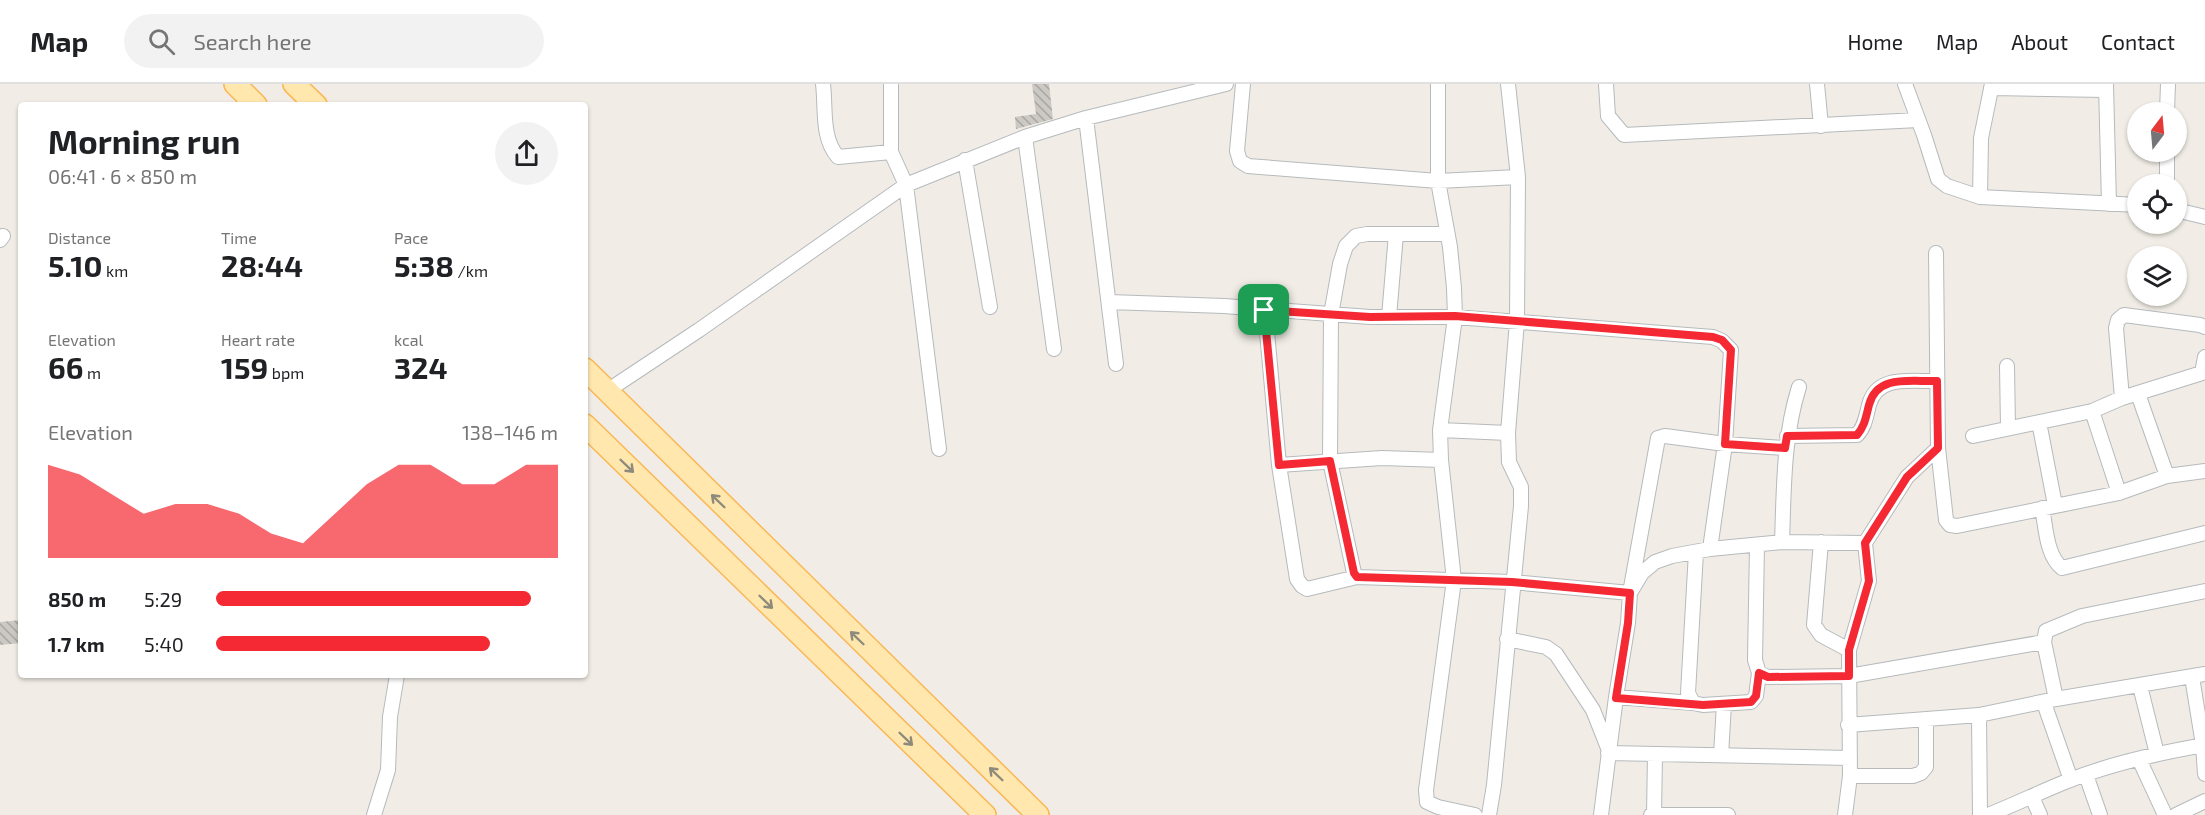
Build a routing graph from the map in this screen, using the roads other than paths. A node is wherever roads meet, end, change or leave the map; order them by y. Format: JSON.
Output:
{"nodes":[{"id":1,"x":235,"y":84,"type":"edge"},
{"id":2,"x":294,"y":84,"type":"edge"},
{"id":3,"x":824,"y":84,"type":"edge"},
{"id":4,"x":891,"y":84,"type":"edge"},
{"id":5,"x":1226,"y":84,"type":"edge"},
{"id":6,"x":1243,"y":84,"type":"edge"},
{"id":7,"x":1438,"y":84,"type":"edge"},
{"id":8,"x":1508,"y":84,"type":"edge"},
{"id":9,"x":1606,"y":84,"type":"edge"},
{"id":10,"x":1817,"y":84,"type":"edge"},
{"id":11,"x":1905,"y":84,"type":"edge"},
{"id":12,"x":2168,"y":84,"type":"edge"},
{"id":13,"x":1991,"y":86,"type":"edge"},
{"id":14,"x":2105,"y":87,"type":"edge"},
{"id":15,"x":253,"y":102,"type":"edge"},
{"id":16,"x":313,"y":102,"type":"edge"},
{"id":17,"x":2167,"y":102,"type":"edge"},
{"id":18,"x":1086,"y":118,"type":"junction"},
{"id":19,"x":1918,"y":120,"type":"junction"},
{"id":20,"x":1606,"y":124,"type":"dead end"},
{"id":21,"x":1821,"y":126,"type":"junction"},
{"id":22,"x":1025,"y":137,"type":"junction"},
{"id":23,"x":891,"y":153,"type":"junction"},
{"id":24,"x":965,"y":160,"type":"junction"},
{"id":25,"x":1518,"y":177,"type":"junction"},
{"id":26,"x":1438,"y":181,"type":"junction"},
{"id":27,"x":906,"y":185,"type":"junction"},
{"id":28,"x":1980,"y":197,"type":"junction"},
{"id":29,"x":2109,"y":204,"type":"junction"},
{"id":30,"x":2127,"y":205,"type":"edge"},
{"id":31,"x":2187,"y":213,"type":"edge"},
{"id":32,"x":2205,"y":217,"type":"edge"},
{"id":33,"x":1396,"y":234,"type":"junction"},
{"id":34,"x":1447,"y":234,"type":"junction"},
{"id":35,"x":1936,"y":253,"type":"dead end"},
{"id":36,"x":1109,"y":302,"type":"junction"},
{"id":37,"x":990,"y":307,"type":"dead end"},
{"id":38,"x":1264,"y":310,"type":"junction"},
{"id":39,"x":1331,"y":315,"type":"junction"},
{"id":40,"x":1455,"y":316,"type":"junction"},
{"id":41,"x":1389,"y":317,"type":"junction"},
{"id":42,"x":1517,"y":321,"type":"junction"},
{"id":43,"x":2205,"y":327,"type":"edge"},
{"id":44,"x":1054,"y":349,"type":"dead end"},
{"id":45,"x":2205,"y":357,"type":"edge"},
{"id":46,"x":1116,"y":364,"type":"dead end"},
{"id":47,"x":2007,"y":366,"type":"dead end"},
{"id":48,"x":588,"y":372,"type":"edge"},
{"id":49,"x":2204,"y":376,"type":"edge"},
{"id":50,"x":1937,"y":381,"type":"junction"},
{"id":51,"x":1799,"y":387,"type":"dead end"},
{"id":52,"x":607,"y":391,"type":"junction"},
{"id":53,"x":2138,"y":394,"type":"junction"},
{"id":54,"x":2122,"y":398,"type":"junction"},
{"id":55,"x":2092,"y":411,"type":"junction"},
{"id":56,"x":2038,"y":422,"type":"junction"},
{"id":57,"x":588,"y":428,"type":"edge"},
{"id":58,"x":2008,"y":428,"type":"junction"},
{"id":59,"x":1440,"y":430,"type":"junction"},
{"id":60,"x":1508,"y":433,"type":"junction"},
{"id":61,"x":1973,"y":436,"type":"dead end"},
{"id":62,"x":1786,"y":442,"type":"junction"},
{"id":63,"x":1725,"y":444,"type":"junction"},
{"id":64,"x":1938,"y":448,"type":"junction"},
{"id":65,"x":939,"y":449,"type":"dead end"},
{"id":66,"x":1441,"y":460,"type":"junction"},
{"id":67,"x":1330,"y":461,"type":"junction"},
{"id":68,"x":1279,"y":465,"type":"junction"},
{"id":69,"x":2205,"y":471,"type":"edge"},
{"id":70,"x":2167,"y":476,"type":"junction"},
{"id":71,"x":2119,"y":493,"type":"junction"},
{"id":72,"x":2049,"y":507,"type":"junction"},
{"id":73,"x":2205,"y":533,"type":"edge"},
{"id":74,"x":1782,"y":542,"type":"junction"},
{"id":75,"x":1821,"y":542,"type":"junction"},
{"id":76,"x":1865,"y":543,"type":"junction"},
{"id":77,"x":1757,"y":545,"type":"junction"},
{"id":78,"x":1703,"y":550,"type":"junction"},
{"id":79,"x":1357,"y":577,"type":"junction"},
{"id":80,"x":1454,"y":580,"type":"junction"},
{"id":81,"x":1512,"y":582,"type":"junction"},
{"id":82,"x":2205,"y":591,"type":"edge"},
{"id":83,"x":1630,"y":593,"type":"junction"},
{"id":84,"x":1507,"y":639,"type":"junction"},
{"id":85,"x":2044,"y":642,"type":"junction"},
{"id":86,"x":1849,"y":650,"type":"junction"},
{"id":87,"x":1759,"y":673,"type":"junction"},
{"id":88,"x":1849,"y":676,"type":"junction"},
{"id":89,"x":2198,"y":676,"type":"edge"},
{"id":90,"x":396,"y":678,"type":"edge"},
{"id":91,"x":2140,"y":686,"type":"junction"},
{"id":92,"x":1616,"y":698,"type":"junction"},
{"id":93,"x":2050,"y":701,"type":"junction"},
{"id":94,"x":1693,"y":703,"type":"junction"},
{"id":95,"x":1724,"y":704,"type":"junction"},
{"id":96,"x":1979,"y":715,"type":"junction"},
{"id":97,"x":1926,"y":719,"type":"junction"},
{"id":98,"x":1848,"y":725,"type":"junction"},
{"id":99,"x":2204,"y":745,"type":"edge"},
{"id":100,"x":1608,"y":751,"type":"junction"},
{"id":101,"x":1655,"y":754,"type":"junction"},
{"id":102,"x":2157,"y":754,"type":"junction"},
{"id":103,"x":1721,"y":755,"type":"junction"},
{"id":104,"x":1850,"y":758,"type":"junction"},
{"id":105,"x":2139,"y":759,"type":"junction"},
{"id":106,"x":2205,"y":774,"type":"edge"},
{"id":107,"x":2086,"y":775,"type":"junction"},
{"id":108,"x":1850,"y":776,"type":"junction"},
{"id":109,"x":2071,"y":780,"type":"junction"},
{"id":110,"x":2032,"y":797,"type":"junction"},
{"id":111,"x":2205,"y":801,"type":"edge"},
{"id":112,"x":374,"y":815,"type":"edge"},
{"id":113,"x":985,"y":815,"type":"edge"},
{"id":114,"x":1038,"y":815,"type":"edge"},
{"id":115,"x":1475,"y":815,"type":"edge"},
{"id":116,"x":1489,"y":815,"type":"edge"},
{"id":117,"x":1600,"y":815,"type":"edge"},
{"id":118,"x":1653,"y":815,"type":"edge"},
{"id":119,"x":1728,"y":815,"type":"edge"},
{"id":120,"x":1845,"y":815,"type":"edge"},
{"id":121,"x":1980,"y":815,"type":"edge"},
{"id":122,"x":1988,"y":815,"type":"edge"},
{"id":123,"x":2040,"y":815,"type":"edge"},
{"id":124,"x":2100,"y":815,"type":"edge"},
{"id":125,"x":2165,"y":815,"type":"edge"},
{"id":126,"x":2176,"y":815,"type":"edge"}],
"edges":[{"from":1,"to":15,"type":"main road"},
{"from":2,"to":16,"type":"main road"},
{"from":3,"to":23,"type":"street"},
{"from":4,"to":23,"type":"street"},
{"from":5,"to":18,"type":"street"},
{"from":6,"to":26,"type":"street"},
{"from":7,"to":26,"type":"street"},
{"from":8,"to":25,"type":"street"},
{"from":9,"to":20,"type":"street"},
{"from":9,"to":21,"type":"street"},
{"from":10,"to":21,"type":"street"},
{"from":11,"to":19,"type":"street"},
{"from":12,"to":17,"type":"street"},
{"from":13,"to":14,"type":"street"},
{"from":13,"to":28,"type":"street"},
{"from":14,"to":29,"type":"street"},
{"from":18,"to":22,"type":"street"},
{"from":18,"to":36,"type":"street"},
{"from":19,"to":21,"type":"street"},
{"from":19,"to":28,"type":"street"},
{"from":22,"to":24,"type":"street"},
{"from":22,"to":44,"type":"street"},
{"from":23,"to":27,"type":"street"},
{"from":24,"to":27,"type":"street"},
{"from":24,"to":37,"type":"street"},
{"from":25,"to":26,"type":"street"},
{"from":25,"to":42,"type":"street"},
{"from":26,"to":34,"type":"street"},
{"from":27,"to":52,"type":"street"},
{"from":27,"to":65,"type":"street"},
{"from":28,"to":29,"type":"street"},
{"from":29,"to":30,"type":"street"},
{"from":31,"to":32,"type":"street"},
{"from":33,"to":34,"type":"street"},
{"from":33,"to":39,"type":"street"},
{"from":33,"to":41,"type":"street"},
{"from":34,"to":40,"type":"street"},
{"from":35,"to":50,"type":"street"},
{"from":36,"to":38,"type":"street"},
{"from":36,"to":46,"type":"street"},
{"from":38,"to":39,"type":"street"},
{"from":38,"to":68,"type":"street"},
{"from":39,"to":41,"type":"street"},
{"from":39,"to":67,"type":"street"},
{"from":40,"to":41,"type":"street"},
{"from":40,"to":42,"type":"street"},
{"from":40,"to":59,"type":"street"},
{"from":42,"to":60,"type":"street"},
{"from":42,"to":63,"type":"street"},
{"from":43,"to":54,"type":"street"},
{"from":45,"to":49,"type":"street"},
{"from":47,"to":58,"type":"street"},
{"from":48,"to":52,"type":"main road"},
{"from":49,"to":53,"type":"street"},
{"from":50,"to":62,"type":"street"},
{"from":50,"to":64,"type":"street"},
{"from":51,"to":62,"type":"street"},
{"from":114,"to":52,"type":"main road","one_way":true},
{"from":53,"to":54,"type":"street"},
{"from":53,"to":70,"type":"street"},
{"from":54,"to":55,"type":"street"},
{"from":55,"to":56,"type":"street"},
{"from":55,"to":71,"type":"street"},
{"from":56,"to":58,"type":"street"},
{"from":56,"to":72,"type":"street"},
{"from":57,"to":113,"type":"main road","one_way":true},
{"from":58,"to":61,"type":"street"},
{"from":59,"to":60,"type":"street"},
{"from":59,"to":66,"type":"street"},
{"from":60,"to":81,"type":"street"},
{"from":62,"to":63,"type":"street"},
{"from":62,"to":74,"type":"street"},
{"from":63,"to":78,"type":"street"},
{"from":63,"to":83,"type":"street"},
{"from":64,"to":72,"type":"street"},
{"from":64,"to":76,"type":"street"},
{"from":66,"to":67,"type":"street"},
{"from":66,"to":80,"type":"street"},
{"from":67,"to":68,"type":"street"},
{"from":67,"to":79,"type":"street"},
{"from":68,"to":79,"type":"street"},
{"from":69,"to":70,"type":"street"},
{"from":70,"to":71,"type":"street"},
{"from":71,"to":72,"type":"street"},
{"from":72,"to":73,"type":"street"},
{"from":74,"to":75,"type":"street"},
{"from":74,"to":77,"type":"street"},
{"from":75,"to":76,"type":"street"},
{"from":75,"to":86,"type":"street"},
{"from":76,"to":86,"type":"street"},
{"from":77,"to":78,"type":"street"},
{"from":77,"to":87,"type":"street"},
{"from":78,"to":83,"type":"street"},
{"from":78,"to":94,"type":"street"},
{"from":79,"to":80,"type":"street"},
{"from":80,"to":81,"type":"street"},
{"from":80,"to":115,"type":"street"},
{"from":81,"to":83,"type":"street"},
{"from":81,"to":84,"type":"street"},
{"from":82,"to":85,"type":"street"},
{"from":83,"to":92,"type":"street"},
{"from":84,"to":100,"type":"street"},
{"from":84,"to":116,"type":"street"},
{"from":85,"to":88,"type":"street"},
{"from":85,"to":93,"type":"street"},
{"from":86,"to":88,"type":"street"},
{"from":87,"to":88,"type":"street"},
{"from":87,"to":95,"type":"street"},
{"from":88,"to":98,"type":"street"},
{"from":89,"to":91,"type":"street"},
{"from":89,"to":99,"type":"street"},
{"from":90,"to":112,"type":"street"},
{"from":91,"to":93,"type":"street"},
{"from":91,"to":102,"type":"street"},
{"from":92,"to":94,"type":"street"},
{"from":92,"to":100,"type":"street"},
{"from":93,"to":96,"type":"street"},
{"from":93,"to":109,"type":"street"},
{"from":94,"to":95,"type":"street"},
{"from":95,"to":103,"type":"street"},
{"from":96,"to":97,"type":"street"},
{"from":96,"to":121,"type":"street"},
{"from":97,"to":98,"type":"street"},
{"from":97,"to":108,"type":"street"},
{"from":98,"to":104,"type":"street"},
{"from":99,"to":102,"type":"street"},
{"from":99,"to":106,"type":"street"},
{"from":100,"to":101,"type":"street"},
{"from":100,"to":117,"type":"street"},
{"from":101,"to":103,"type":"street"},
{"from":101,"to":118,"type":"street"},
{"from":102,"to":105,"type":"street"},
{"from":103,"to":104,"type":"street"},
{"from":104,"to":108,"type":"street"},
{"from":105,"to":107,"type":"street"},
{"from":105,"to":125,"type":"street"},
{"from":107,"to":109,"type":"street"},
{"from":107,"to":124,"type":"street"},
{"from":108,"to":120,"type":"street"},
{"from":109,"to":110,"type":"street"},
{"from":110,"to":122,"type":"street"},
{"from":110,"to":123,"type":"street"},
{"from":111,"to":126,"type":"street"},
{"from":118,"to":119,"type":"street"}]}
